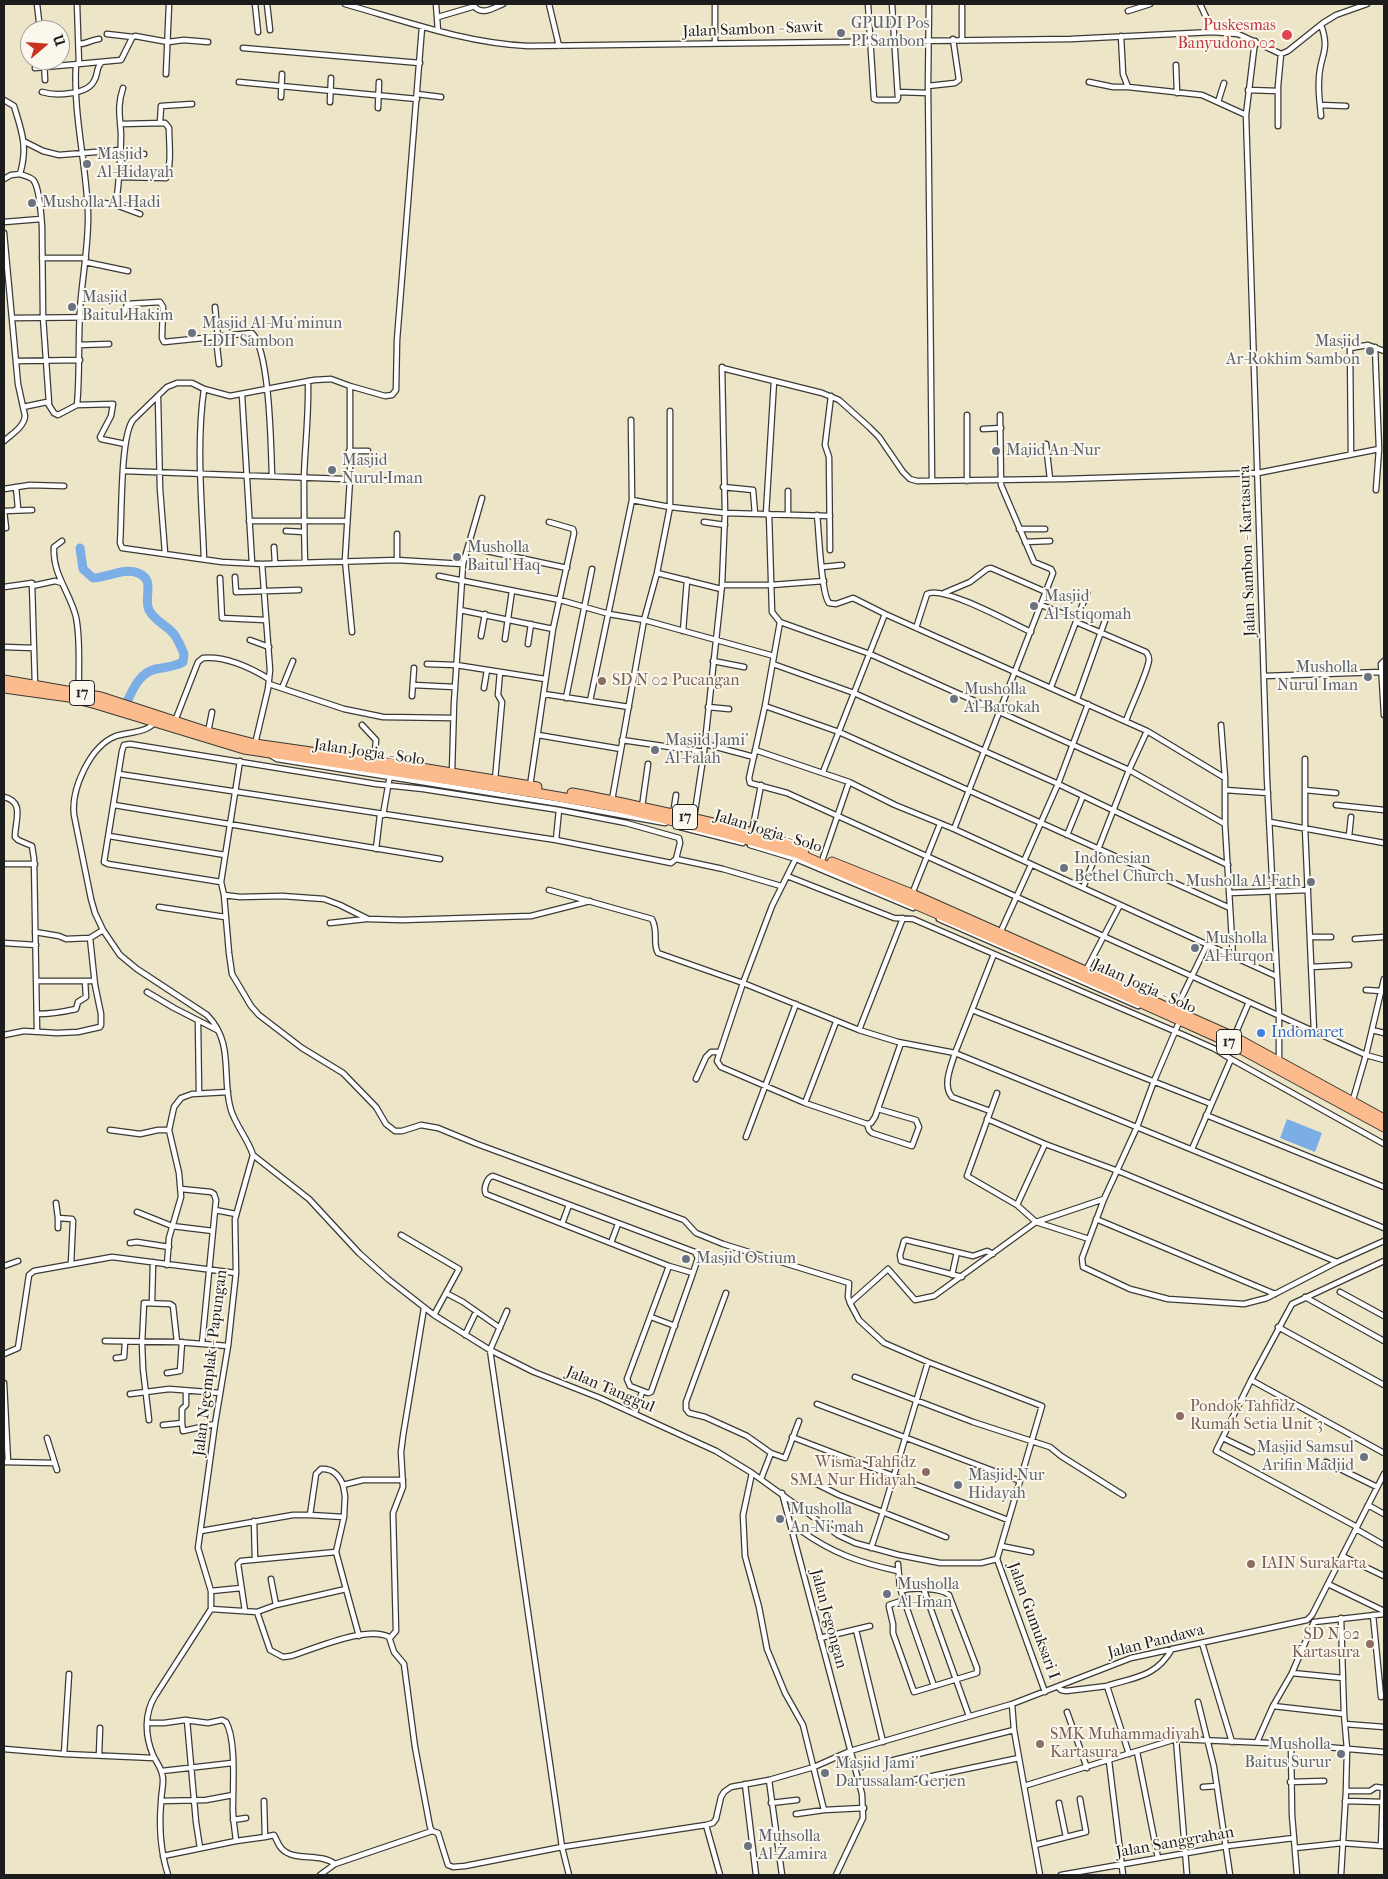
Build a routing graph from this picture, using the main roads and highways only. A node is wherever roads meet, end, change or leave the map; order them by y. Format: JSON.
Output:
{"nodes":[{"id":1,"x":4,"y":680,"type":"edge"},
{"id":2,"x":4,"y":688,"type":"edge"},
{"id":3,"x":156,"y":719,"type":"junction"},
{"id":4,"x":390,"y":771,"type":"junction"},
{"id":5,"x":530,"y":789,"type":"junction"},
{"id":6,"x":611,"y":803,"type":"junction"},
{"id":7,"x":798,"y":854,"type":"junction"},
{"id":8,"x":911,"y":901,"type":"junction"},
{"id":9,"x":1180,"y":1017,"type":"junction"},
{"id":10,"x":1278,"y":1064,"type":"junction"},
{"id":11,"x":1351,"y":1105,"type":"junction"},
{"id":12,"x":1384,"y":1119,"type":"edge"},
{"id":13,"x":1384,"y":1127,"type":"edge"}],
"edges":[{"from":1,"to":3,"type":"highway","number":"17"},
{"from":2,"to":3,"type":"highway","number":"17"},
{"from":3,"to":4,"type":"highway","name":"Jalan Jogja - Solo","number":"17"},
{"from":3,"to":4,"type":"highway","name":"Jalan Jogja - Solo","number":"17"},
{"from":4,"to":5,"type":"highway","name":"Jalan Jogja - Solo","number":"17"},
{"from":4,"to":5,"type":"highway","name":"Jalan Jogja - Solo","number":"17"},
{"from":5,"to":6,"type":"highway","name":"Jalan Jogja - Solo","number":"17"},
{"from":6,"to":7,"type":"highway","name":"Jalan Jogja - Solo","number":"17"},
{"from":6,"to":7,"type":"highway","name":"Jalan Jogja - Solo","number":"17"},
{"from":7,"to":8,"type":"highway","name":"Jalan Jogja - Solo","number":"17"},
{"from":7,"to":8,"type":"highway","name":"Jalan Jogja - Solo","number":"17"},
{"from":8,"to":9,"type":"highway","name":"Jalan Jogja - Solo","number":"17"},
{"from":8,"to":9,"type":"highway","name":"Jalan Jogja - Solo","number":"17"},
{"from":9,"to":10,"type":"highway","name":"Jalan Jogja - Solo","number":"17"},
{"from":9,"to":10,"type":"highway","name":"Jalan Jogja - Solo","number":"17"},
{"from":10,"to":11,"type":"highway","name":"Jalan Jogja - Solo","number":"17"},
{"from":11,"to":12,"type":"highway","name":"Jalan Jogja - Solo","number":"17"},
{"from":11,"to":13,"type":"highway","name":"Jalan Jogja - Solo","number":"17"}]}
